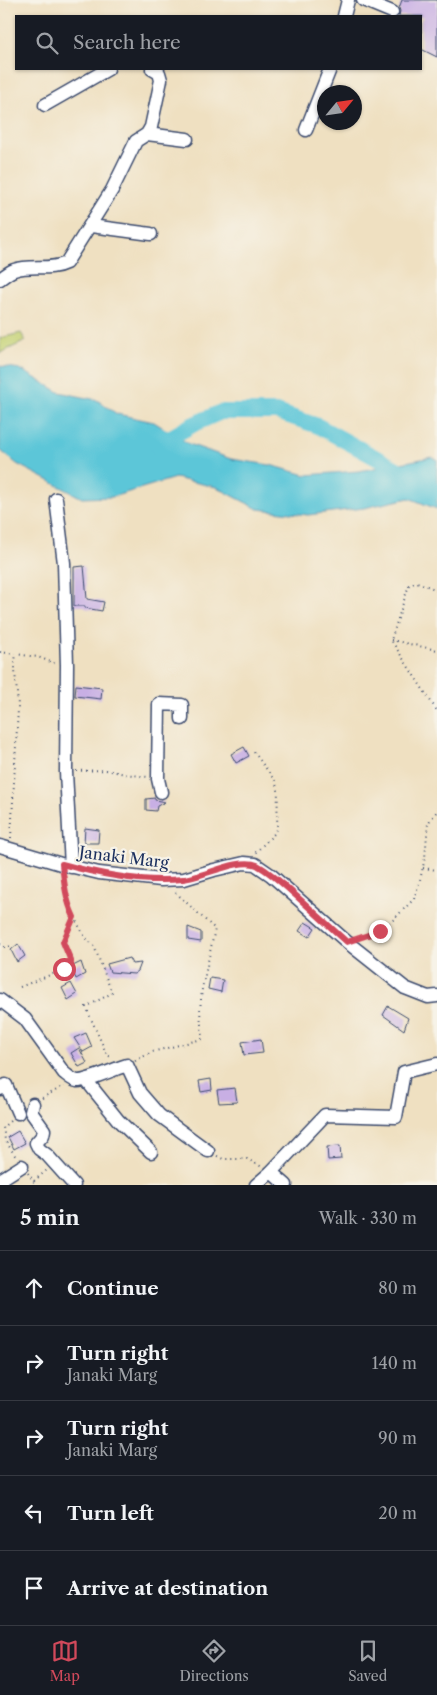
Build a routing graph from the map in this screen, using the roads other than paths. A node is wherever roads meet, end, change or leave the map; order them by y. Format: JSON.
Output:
{"nodes":[{"id":1,"x":348,"y":0,"type":"edge"},
{"id":2,"x":363,"y":0,"type":"edge"},
{"id":3,"x":392,"y":12,"type":"dead end"},
{"id":4,"x":344,"y":15,"type":"edge"},
{"id":5,"x":106,"y":70,"type":"edge"},
{"id":6,"x":154,"y":70,"type":"edge"},
{"id":7,"x":330,"y":70,"type":"edge"},
{"id":8,"x":45,"y":105,"type":"dead end"},
{"id":9,"x":306,"y":130,"type":"dead end"},
{"id":10,"x":147,"y":134,"type":"junction"},
{"id":11,"x":187,"y":138,"type":"dead end"},
{"id":12,"x":91,"y":226,"type":"junction"},
{"id":13,"x":151,"y":234,"type":"dead end"},
{"id":14,"x":0,"y":279,"type":"edge"},
{"id":15,"x":56,"y":499,"type":"dead end"},
{"id":16,"x":182,"y":719,"type":"dead end"},
{"id":17,"x":161,"y":792,"type":"dead end"},
{"id":18,"x":4,"y":848,"type":"edge"},
{"id":19,"x":66,"y":865,"type":"junction"},
{"id":20,"x":437,"y":996,"type":"edge"},
{"id":21,"x":0,"y":1000,"type":"edge"},
{"id":22,"x":437,"y":1064,"type":"edge"},
{"id":23,"x":86,"y":1080,"type":"junction"},
{"id":24,"x":0,"y":1089,"type":"edge"},
{"id":25,"x":32,"y":1104,"type":"dead end"},
{"id":26,"x":18,"y":1113,"type":"dead end"},
{"id":27,"x":208,"y":1151,"type":"road end"},
{"id":28,"x":150,"y":1152,"type":"dead end"},
{"id":29,"x":22,"y":1166,"type":"dead end"},
{"id":30,"x":271,"y":1172,"type":"junction"},
{"id":31,"x":0,"y":1180,"type":"edge"},
{"id":32,"x":74,"y":1185,"type":"edge"},
{"id":33,"x":256,"y":1185,"type":"edge"},
{"id":34,"x":286,"y":1185,"type":"edge"}],
"edges":[{"from":1,"to":4,"type":"street"},
{"from":2,"to":3,"type":"street"},
{"from":5,"to":8,"type":"street"},
{"from":6,"to":10,"type":"street"},
{"from":7,"to":9,"type":"street"},
{"from":10,"to":11,"type":"street"},
{"from":10,"to":12,"type":"street"},
{"from":12,"to":13,"type":"street"},
{"from":12,"to":14,"type":"street"},
{"from":15,"to":19,"type":"street"},
{"from":16,"to":17,"type":"street"},
{"from":18,"to":19,"type":"street","name":"Janaki Marg"},
{"from":19,"to":20,"type":"street","name":"Janaki Marg"},
{"from":21,"to":23,"type":"street"},
{"from":22,"to":30,"type":"street"},
{"from":23,"to":27,"type":"street"},
{"from":23,"to":28,"type":"street"},
{"from":24,"to":26,"type":"street"},
{"from":25,"to":32,"type":"street"},
{"from":29,"to":31,"type":"street"},
{"from":30,"to":33,"type":"street"},
{"from":30,"to":34,"type":"street"}]}
